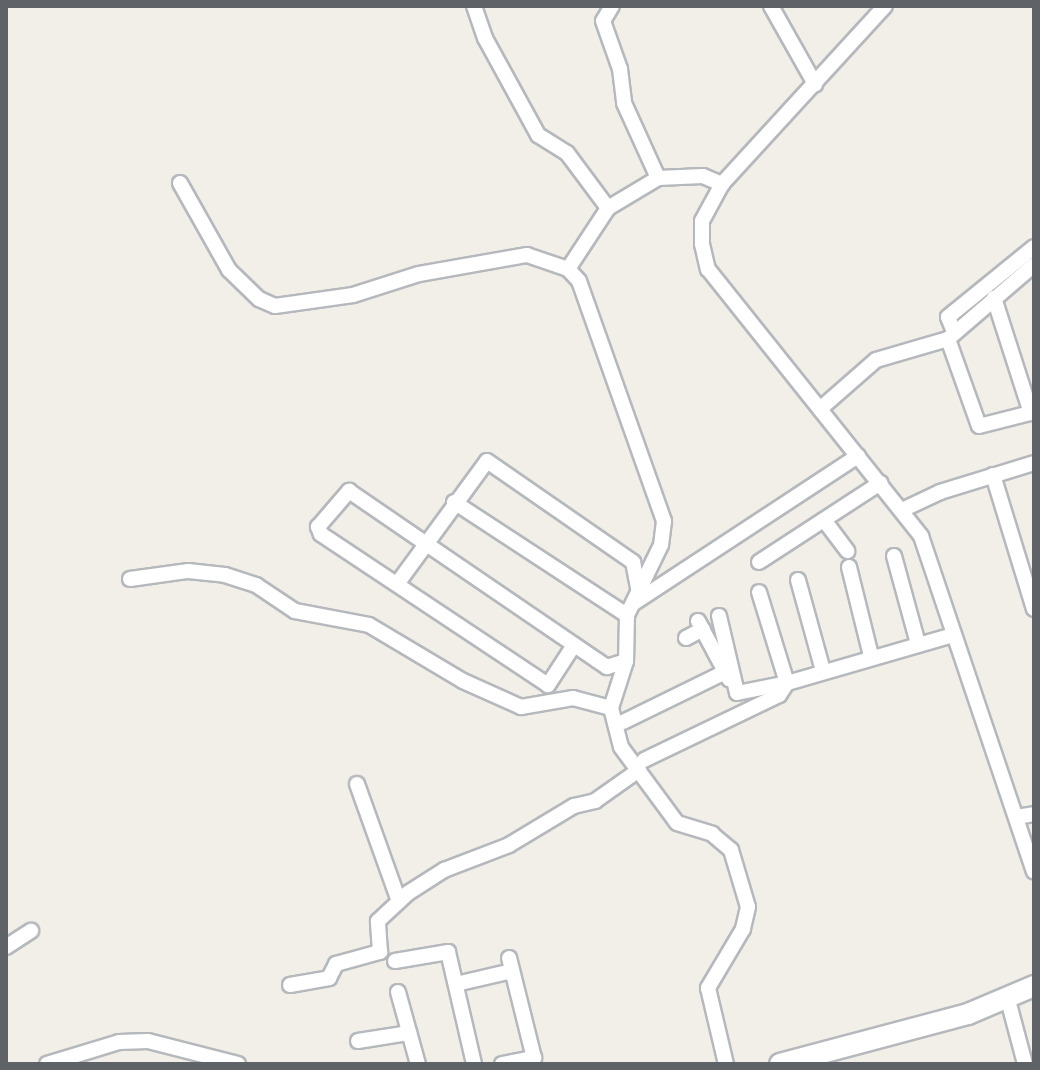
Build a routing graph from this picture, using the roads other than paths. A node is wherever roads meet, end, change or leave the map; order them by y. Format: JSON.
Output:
{"nodes":[{"id":1,"x":474,"y":6,"type":"edge"},
{"id":2,"x":612,"y":6,"type":"edge"},
{"id":3,"x":771,"y":6,"type":"edge"},
{"id":4,"x":885,"y":6,"type":"edge"},
{"id":5,"x":815,"y":84,"type":"junction"},
{"id":6,"x":658,"y":178,"type":"junction"},
{"id":7,"x":180,"y":183,"type":"dead end"},
{"id":8,"x":722,"y":184,"type":"junction"},
{"id":9,"x":608,"y":208,"type":"junction"},
{"id":10,"x":1034,"y":247,"type":"edge"},
{"id":11,"x":1034,"y":265,"type":"edge"},
{"id":12,"x":568,"y":269,"type":"junction"},
{"id":13,"x":994,"y":298,"type":"junction"},
{"id":14,"x":965,"y":312,"type":"junction"},
{"id":15,"x":951,"y":336,"type":"junction"},
{"id":16,"x":820,"y":409,"type":"junction"},
{"id":17,"x":1032,"y":413,"type":"edge"},
{"id":18,"x":858,"y":456,"type":"junction"},
{"id":19,"x":1034,"y":463,"type":"edge"},
{"id":20,"x":993,"y":475,"type":"junction"},
{"id":21,"x":880,"y":483,"type":"junction"},
{"id":22,"x":454,"y":502,"type":"junction"},
{"id":23,"x":902,"y":510,"type":"junction"},
{"id":24,"x":824,"y":520,"type":"junction"},
{"id":25,"x":425,"y":543,"type":"junction"},
{"id":26,"x":894,"y":556,"type":"dead end"},
{"id":27,"x":759,"y":562,"type":"dead end"},
{"id":28,"x":130,"y":579,"type":"dead end"},
{"id":29,"x":798,"y":580,"type":"dead end"},
{"id":30,"x":397,"y":584,"type":"junction"},
{"id":31,"x":759,"y":592,"type":"dead end"},
{"id":32,"x":632,"y":604,"type":"junction"},
{"id":33,"x":1034,"y":609,"type":"edge"},
{"id":34,"x":719,"y":616,"type":"dead end"},
{"id":35,"x":953,"y":635,"type":"junction"},
{"id":36,"x":686,"y":638,"type":"dead end"},
{"id":37,"x":918,"y":644,"type":"junction"},
{"id":38,"x":574,"y":645,"type":"junction"},
{"id":39,"x":871,"y":656,"type":"junction"},
{"id":40,"x":626,"y":661,"type":"junction"},
{"id":41,"x":823,"y":671,"type":"junction"},
{"id":42,"x":725,"y":672,"type":"junction"},
{"id":43,"x":787,"y":683,"type":"junction"},
{"id":44,"x":737,"y":693,"type":"junction"},
{"id":45,"x":611,"y":708,"type":"junction"},
{"id":46,"x":746,"y":711,"type":"junction"},
{"id":47,"x":623,"y":722,"type":"dead end"},
{"id":48,"x":642,"y":765,"type":"junction"},
{"id":49,"x":357,"y":784,"type":"dead end"},
{"id":50,"x":1034,"y":814,"type":"edge"},
{"id":51,"x":1016,"y":817,"type":"junction"},
{"id":52,"x":1034,"y":872,"type":"edge"},
{"id":53,"x":399,"y":901,"type":"junction"},
{"id":54,"x":31,"y":931,"type":"dead end"},
{"id":55,"x":6,"y":947,"type":"edge"},
{"id":56,"x":395,"y":961,"type":"dead end"},
{"id":57,"x":456,"y":984,"type":"junction"},
{"id":58,"x":290,"y":985,"type":"dead end"},
{"id":59,"x":1034,"y":986,"type":"edge"},
{"id":60,"x":398,"y":992,"type":"dead end"},
{"id":61,"x":1008,"y":1000,"type":"junction"},
{"id":62,"x":409,"y":1033,"type":"junction"},
{"id":63,"x":358,"y":1041,"type":"dead end"},
{"id":64,"x":818,"y":1059,"type":"edge"},
{"id":65,"x":47,"y":1064,"type":"edge"},
{"id":66,"x":238,"y":1064,"type":"edge"},
{"id":67,"x":418,"y":1064,"type":"edge"},
{"id":68,"x":474,"y":1064,"type":"edge"},
{"id":69,"x":502,"y":1064,"type":"edge"},
{"id":70,"x":726,"y":1064,"type":"edge"},
{"id":71,"x":780,"y":1064,"type":"edge"},
{"id":72,"x":1025,"y":1064,"type":"edge"}],
"edges":[{"from":1,"to":9,"type":"street"},
{"from":2,"to":6,"type":"street"},
{"from":3,"to":5,"type":"street"},
{"from":4,"to":5,"type":"street"},
{"from":5,"to":8,"type":"street"},
{"from":6,"to":8,"type":"street"},
{"from":6,"to":9,"type":"street"},
{"from":7,"to":12,"type":"street"},
{"from":8,"to":16,"type":"street"},
{"from":9,"to":12,"type":"street"},
{"from":10,"to":14,"type":"street"},
{"from":11,"to":13,"type":"street"},
{"from":12,"to":32,"type":"street"},
{"from":13,"to":14,"type":"street"},
{"from":13,"to":17,"type":"street"},
{"from":14,"to":15,"type":"street"},
{"from":15,"to":16,"type":"street"},
{"from":15,"to":17,"type":"street"},
{"from":16,"to":18,"type":"street"},
{"from":18,"to":21,"type":"street"},
{"from":18,"to":32,"type":"street"},
{"from":19,"to":20,"type":"street"},
{"from":20,"to":23,"type":"street"},
{"from":20,"to":33,"type":"street"},
{"from":21,"to":23,"type":"street"},
{"from":21,"to":24,"type":"street"},
{"from":22,"to":25,"type":"street"},
{"from":22,"to":32,"type":"street"},
{"from":22,"to":32,"type":"street"},
{"from":23,"to":35,"type":"street"},
{"from":24,"to":27,"type":"street"},
{"from":24,"to":39,"type":"street"},
{"from":25,"to":30,"type":"street"},
{"from":25,"to":30,"type":"street"},
{"from":25,"to":38,"type":"street"},
{"from":26,"to":37,"type":"street"},
{"from":28,"to":45,"type":"street"},
{"from":29,"to":41,"type":"street"},
{"from":30,"to":38,"type":"street"},
{"from":31,"to":43,"type":"street"},
{"from":32,"to":40,"type":"street"},
{"from":34,"to":44,"type":"street"},
{"from":35,"to":37,"type":"street"},
{"from":35,"to":51,"type":"street"},
{"from":36,"to":42,"type":"street"},
{"from":37,"to":39,"type":"street"},
{"from":38,"to":40,"type":"street"},
{"from":39,"to":41,"type":"street"},
{"from":40,"to":45,"type":"street"},
{"from":41,"to":43,"type":"street"},
{"from":42,"to":44,"type":"street"},
{"from":42,"to":47,"type":"street"},
{"from":43,"to":44,"type":"street"},
{"from":43,"to":46,"type":"street"},
{"from":44,"to":46,"type":"street"},
{"from":45,"to":48,"type":"street"},
{"from":46,"to":48,"type":"street"},
{"from":48,"to":53,"type":"street"},
{"from":48,"to":70,"type":"street"},
{"from":49,"to":53,"type":"street"},
{"from":50,"to":51,"type":"street"},
{"from":51,"to":52,"type":"street"},
{"from":53,"to":58,"type":"street"},
{"from":54,"to":55,"type":"street"},
{"from":56,"to":57,"type":"street"},
{"from":57,"to":68,"type":"street"},
{"from":57,"to":69,"type":"street"},
{"from":59,"to":61,"type":"street"},
{"from":60,"to":62,"type":"street"},
{"from":61,"to":64,"type":"street"},
{"from":61,"to":72,"type":"street"},
{"from":62,"to":63,"type":"street"},
{"from":62,"to":67,"type":"street"},
{"from":64,"to":71,"type":"street"},
{"from":65,"to":66,"type":"street"}]}
